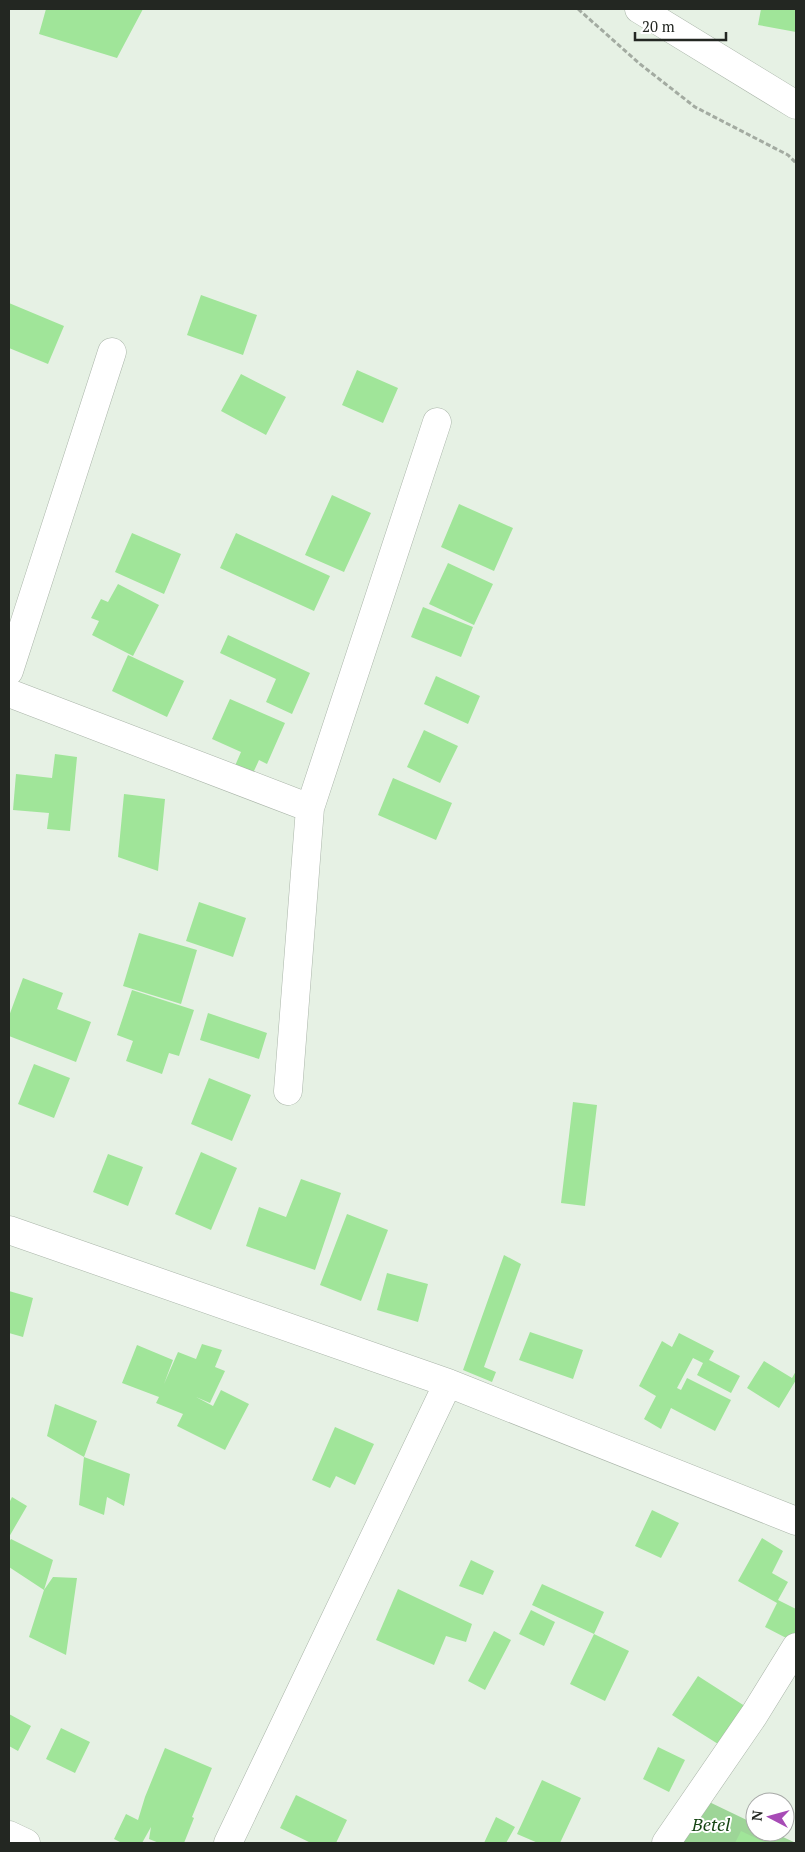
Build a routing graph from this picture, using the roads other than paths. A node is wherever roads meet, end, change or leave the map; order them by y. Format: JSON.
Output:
{"nodes":[{"id":1,"x":639,"y":9,"type":"edge"},
{"id":2,"x":796,"y":105,"type":"edge"},
{"id":3,"x":112,"y":352,"type":"dead end"},
{"id":4,"x":437,"y":422,"type":"dead end"},
{"id":5,"x":9,"y":671,"type":"edge"},
{"id":6,"x":9,"y":694,"type":"edge"},
{"id":7,"x":310,"y":808,"type":"junction"},
{"id":8,"x":288,"y":1091,"type":"dead end"},
{"id":9,"x":9,"y":1230,"type":"edge"},
{"id":10,"x":448,"y":1383,"type":"junction"},
{"id":11,"x":796,"y":1521,"type":"edge"},
{"id":12,"x":796,"y":1647,"type":"edge"},
{"id":13,"x":9,"y":1835,"type":"edge"},
{"id":14,"x":26,"y":1843,"type":"edge"},
{"id":15,"x":228,"y":1843,"type":"edge"},
{"id":16,"x":666,"y":1843,"type":"edge"}],
"edges":[{"from":1,"to":2,"type":"street"},
{"from":3,"to":5,"type":"street"},
{"from":4,"to":7,"type":"street"},
{"from":6,"to":7,"type":"street"},
{"from":7,"to":8,"type":"street"},
{"from":9,"to":10,"type":"street"},
{"from":10,"to":11,"type":"street"},
{"from":10,"to":15,"type":"street"},
{"from":12,"to":16,"type":"street"},
{"from":13,"to":14,"type":"street"}]}
